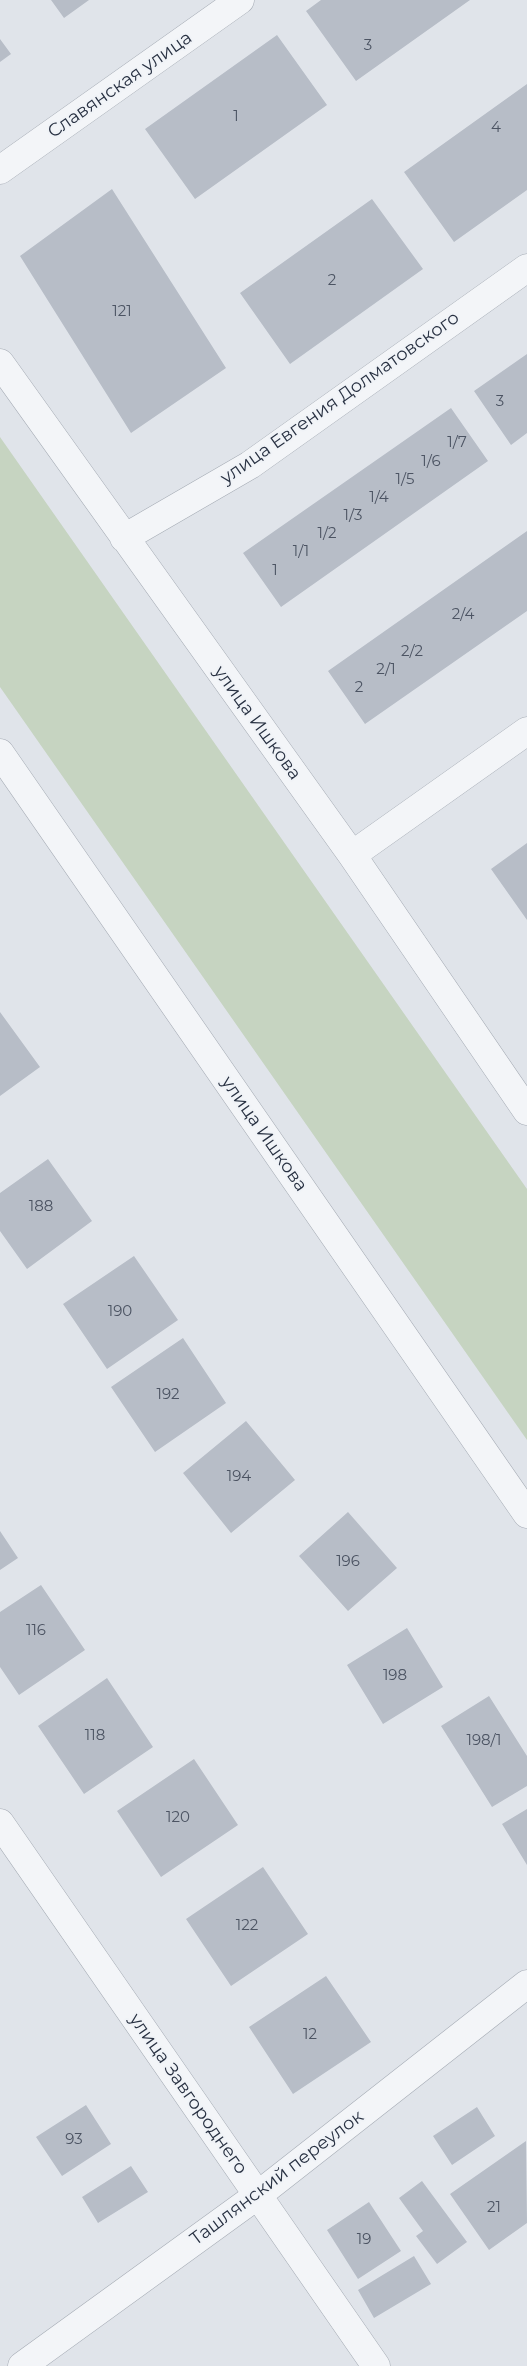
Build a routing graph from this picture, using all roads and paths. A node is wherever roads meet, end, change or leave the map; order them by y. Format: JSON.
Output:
{"nodes":[{"id":1,"x":240,"y":0,"type":"edge"},
{"id":2,"x":0,"y":170,"type":"edge"},
{"id":3,"x":527,"y":268,"type":"edge"},
{"id":4,"x":0,"y":363,"type":"edge"},
{"id":5,"x":124,"y":538,"type":"junction"},
{"id":6,"x":527,"y":731,"type":"edge"},
{"id":7,"x":0,"y":753,"type":"edge"},
{"id":8,"x":352,"y":855,"type":"junction"},
{"id":9,"x":527,"y":1110,"type":"edge"},
{"id":10,"x":527,"y":1514,"type":"edge"},
{"id":11,"x":0,"y":1822,"type":"edge"},
{"id":12,"x":527,"y":1984,"type":"edge"},
{"id":13,"x":258,"y":2195,"type":"junction"},
{"id":14,"x":22,"y":2366,"type":"edge"},
{"id":15,"x":376,"y":2366,"type":"edge"}],
"edges":[{"from":1,"to":2,"type":"street","name":"Славянская улица"},
{"from":3,"to":5,"type":"street","name":"улица Евгения Долматовского"},
{"from":4,"to":5,"type":"street","name":"улица Ишкова"},
{"from":5,"to":8,"type":"street","name":"улица Ишкова"},
{"from":6,"to":8,"type":"street"},
{"from":7,"to":10,"type":"street","name":"улица Ишкова"},
{"from":8,"to":9,"type":"street","name":"улица Ишкова"},
{"from":11,"to":13,"type":"street","name":"улица Завгороднего"},
{"from":12,"to":13,"type":"street","name":"Ташлянский переулок"},
{"from":13,"to":14,"type":"street","name":"Ташлянский переулок"},
{"from":13,"to":15,"type":"street","name":"улица Завгороднего"}]}
